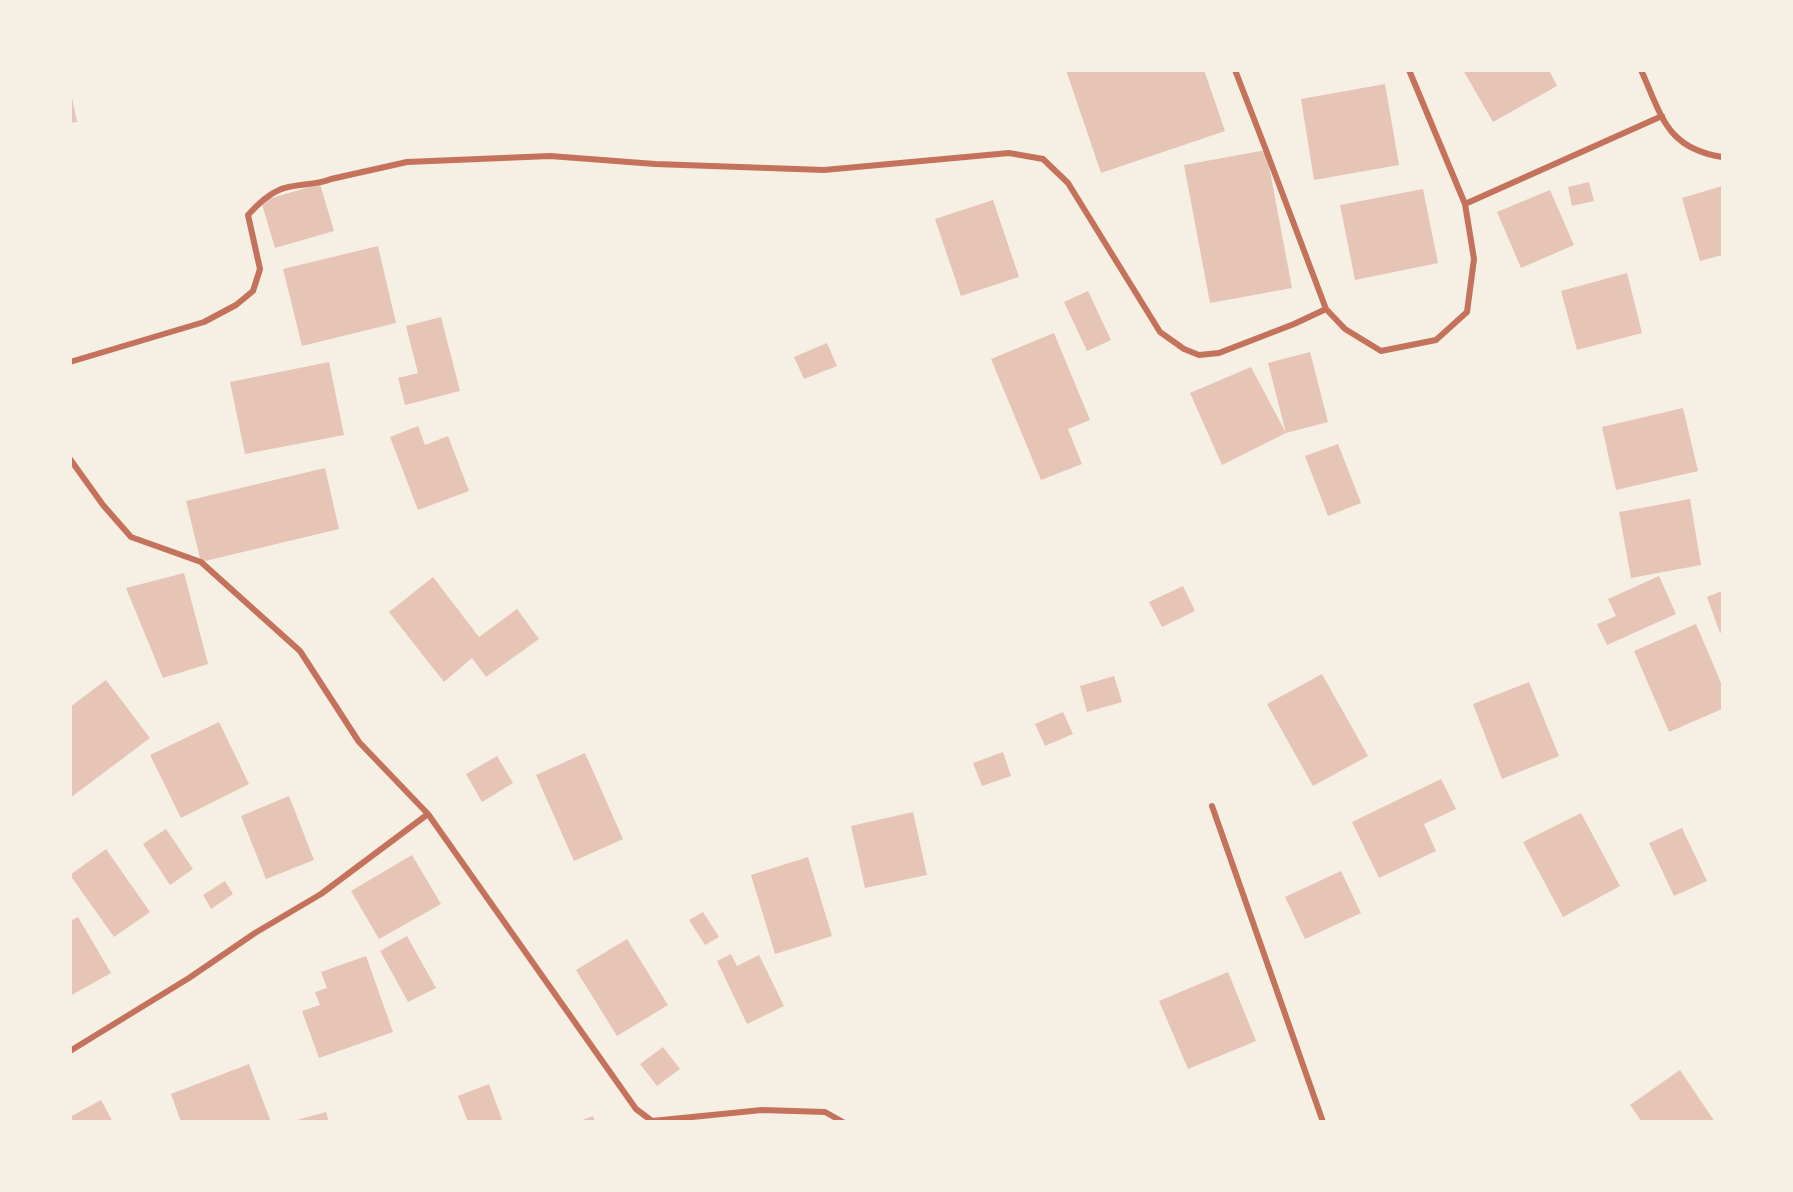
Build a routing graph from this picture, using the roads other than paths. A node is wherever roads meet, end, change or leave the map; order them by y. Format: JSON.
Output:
{"nodes":[{"id":1,"x":1235,"y":70,"type":"edge"},
{"id":2,"x":1409,"y":70,"type":"edge"},
{"id":3,"x":1641,"y":70,"type":"edge"},
{"id":4,"x":1662,"y":116,"type":"junction"},
{"id":5,"x":1722,"y":157,"type":"edge"},
{"id":6,"x":1465,"y":204,"type":"junction"},
{"id":7,"x":1326,"y":309,"type":"junction"},
{"id":8,"x":70,"y":362,"type":"edge"},
{"id":9,"x":70,"y":459,"type":"edge"},
{"id":10,"x":1212,"y":806,"type":"dead end"},
{"id":11,"x":428,"y":814,"type":"junction"},
{"id":12,"x":70,"y":1051,"type":"edge"},
{"id":13,"x":843,"y":1122,"type":"edge"},
{"id":14,"x":1323,"y":1122,"type":"edge"}],
"edges":[{"from":1,"to":7,"type":"street"},
{"from":2,"to":6,"type":"street"},
{"from":3,"to":4,"type":"street"},
{"from":4,"to":5,"type":"street"},
{"from":4,"to":6,"type":"street"},
{"from":6,"to":7,"type":"street"},
{"from":7,"to":8,"type":"street"},
{"from":9,"to":11,"type":"street"},
{"from":10,"to":14,"type":"street"},
{"from":11,"to":12,"type":"street"},
{"from":11,"to":13,"type":"street"}]}
